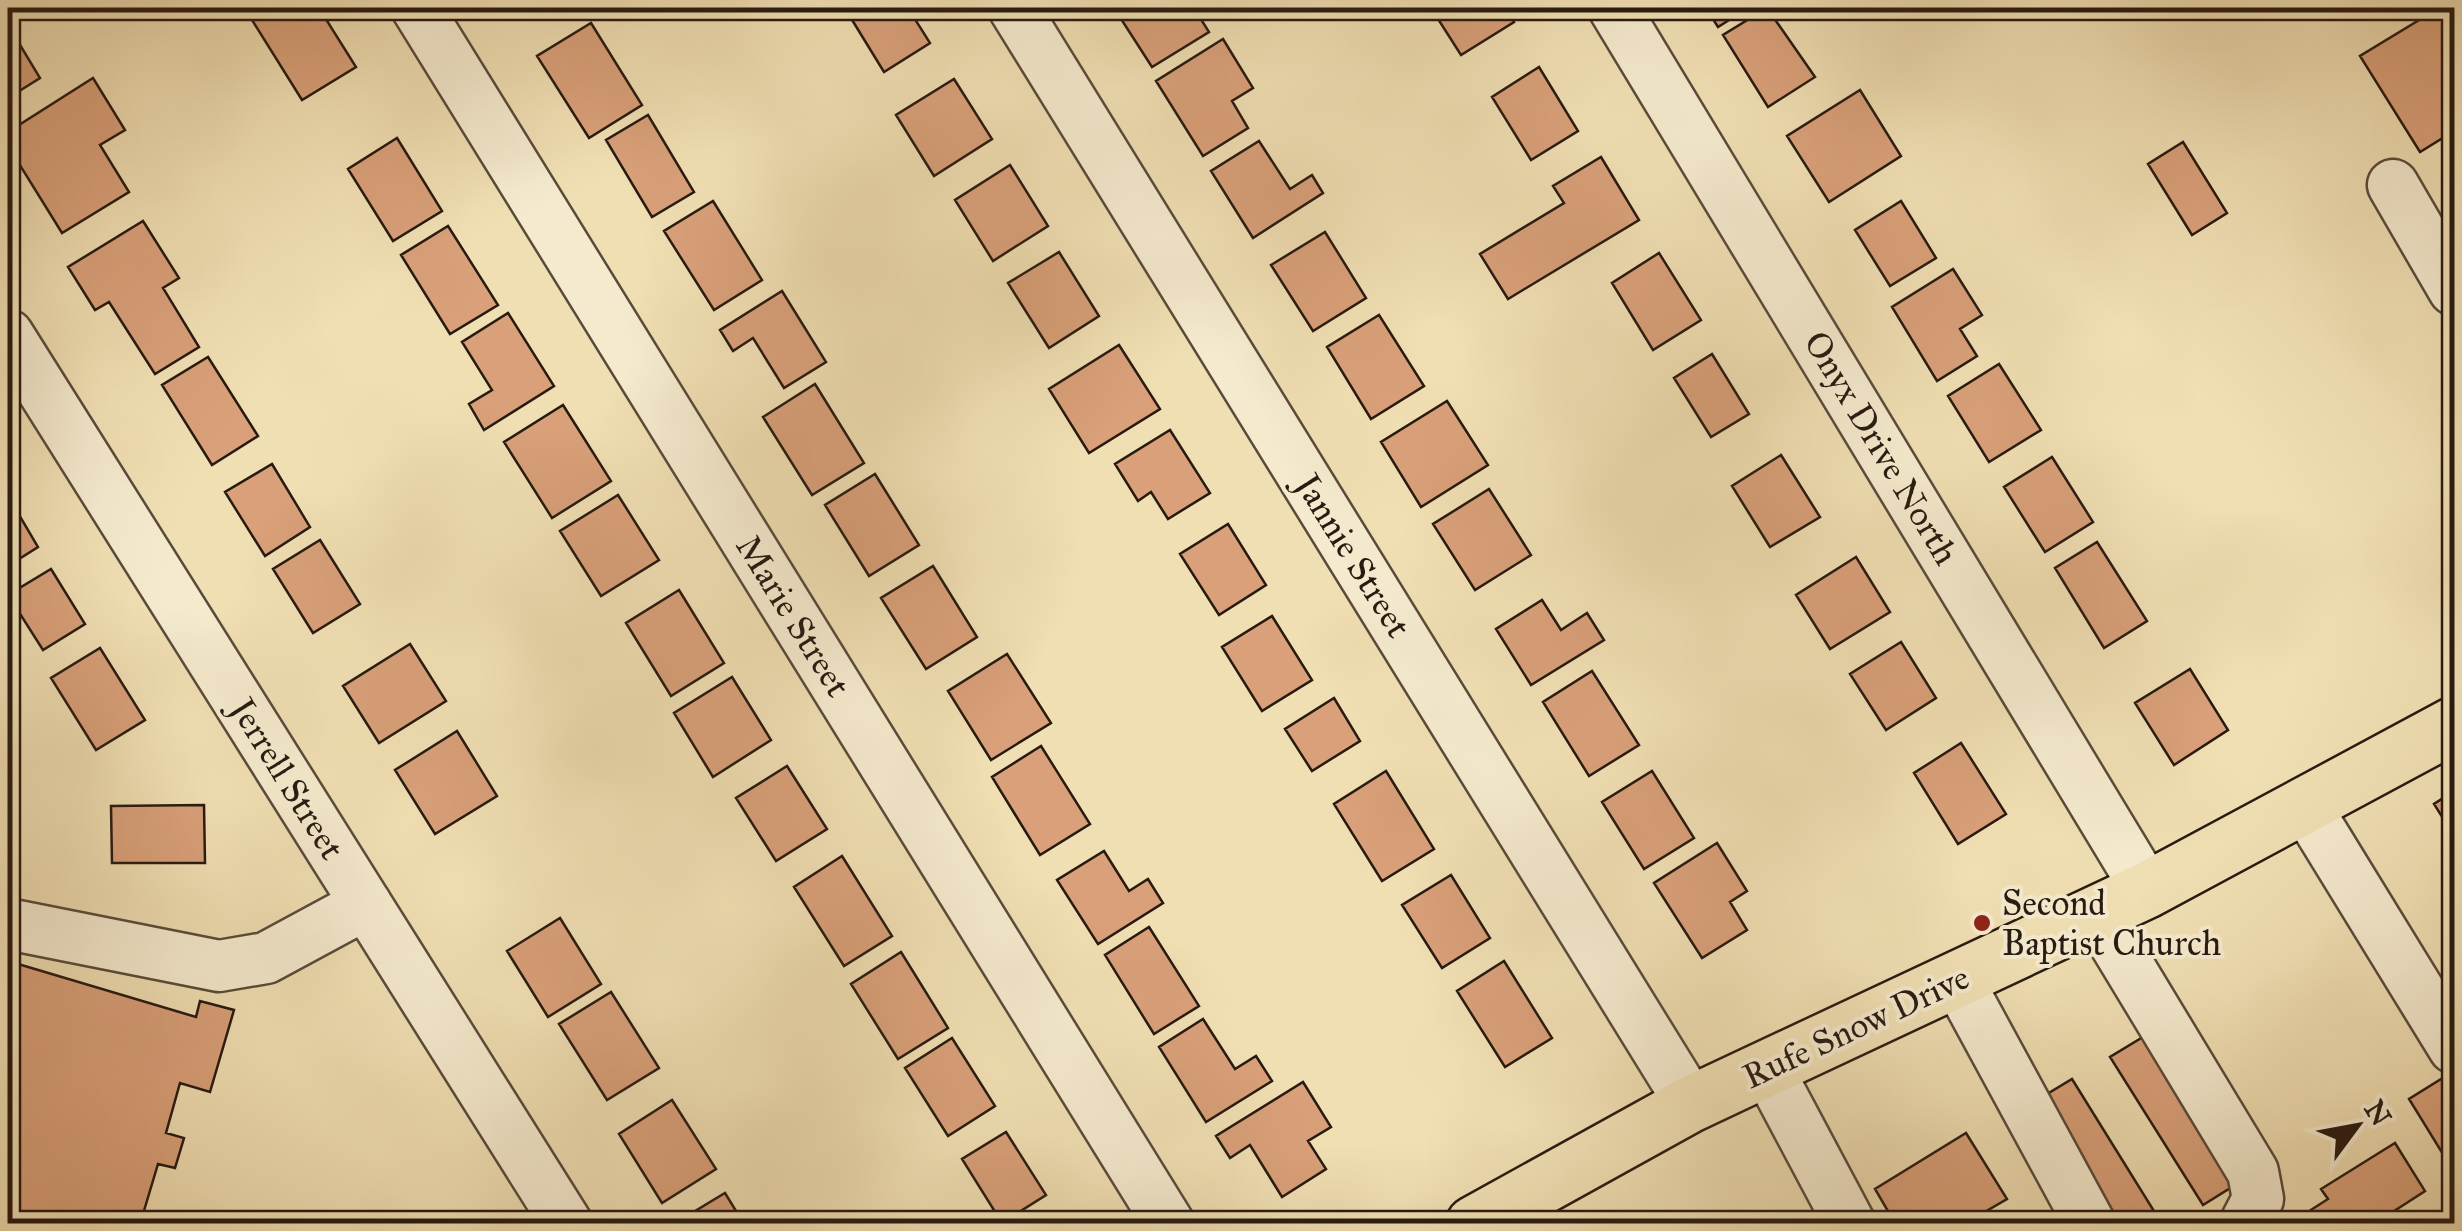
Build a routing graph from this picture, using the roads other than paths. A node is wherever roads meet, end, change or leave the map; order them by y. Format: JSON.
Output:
{"nodes":[{"id":1,"x":417,"y":8,"type":"edge"},
{"id":2,"x":1014,"y":8,"type":"edge"},
{"id":3,"x":1614,"y":8,"type":"edge"},
{"id":4,"x":2392,"y":185,"type":"dead end"},
{"id":5,"x":2454,"y":290,"type":"edge"},
{"id":6,"x":8,"y":335,"type":"edge"},
{"id":7,"x":2454,"y":724,"type":"edge"},
{"id":8,"x":2306,"y":807,"type":"junction"},
{"id":9,"x":2147,"y":890,"type":"junction"},
{"id":10,"x":366,"y":904,"type":"junction"},
{"id":11,"x":2097,"y":914,"type":"junction"},
{"id":12,"x":8,"y":924,"type":"edge"},
{"id":13,"x":1958,"y":981,"type":"junction"},
{"id":14,"x":2454,"y":1048,"type":"edge"},
{"id":15,"x":1767,"y":1068,"type":"junction"},
{"id":16,"x":1691,"y":1104,"type":"junction"},
{"id":17,"x":1837,"y":1219,"type":"edge"},
{"id":18,"x":567,"y":1224,"type":"edge"},
{"id":19,"x":1169,"y":1224,"type":"edge"},
{"id":20,"x":1474,"y":1224,"type":"edge"},
{"id":21,"x":2090,"y":1224,"type":"edge"},
{"id":22,"x":2244,"y":1224,"type":"edge"}],
"edges":[{"from":1,"to":19,"type":"street","name":"Marie Street"},
{"from":2,"to":16,"type":"street","name":"Jannie Street"},
{"from":3,"to":9,"type":"street","name":"Onyx Drive North"},
{"from":4,"to":5,"type":"street"},
{"from":6,"to":10,"type":"street","name":"Jerrell Street"},
{"from":7,"to":8,"type":"main road","name":"Rufe Snow Drive"},
{"from":8,"to":9,"type":"main road","name":"Rufe Snow Drive"},
{"from":8,"to":14,"type":"street"},
{"from":9,"to":11,"type":"main road","name":"Rufe Snow Drive"},
{"from":10,"to":12,"type":"street"},
{"from":10,"to":18,"type":"street","name":"Jerrell Street"},
{"from":11,"to":13,"type":"main road","name":"Rufe Snow Drive"},
{"from":11,"to":22,"type":"street"},
{"from":13,"to":15,"type":"main road","name":"Rufe Snow Drive"},
{"from":13,"to":21,"type":"street"},
{"from":15,"to":16,"type":"main road","name":"Rufe Snow Drive"},
{"from":15,"to":17,"type":"street"},
{"from":16,"to":20,"type":"main road","name":"Rufe Snow Drive"}]}
